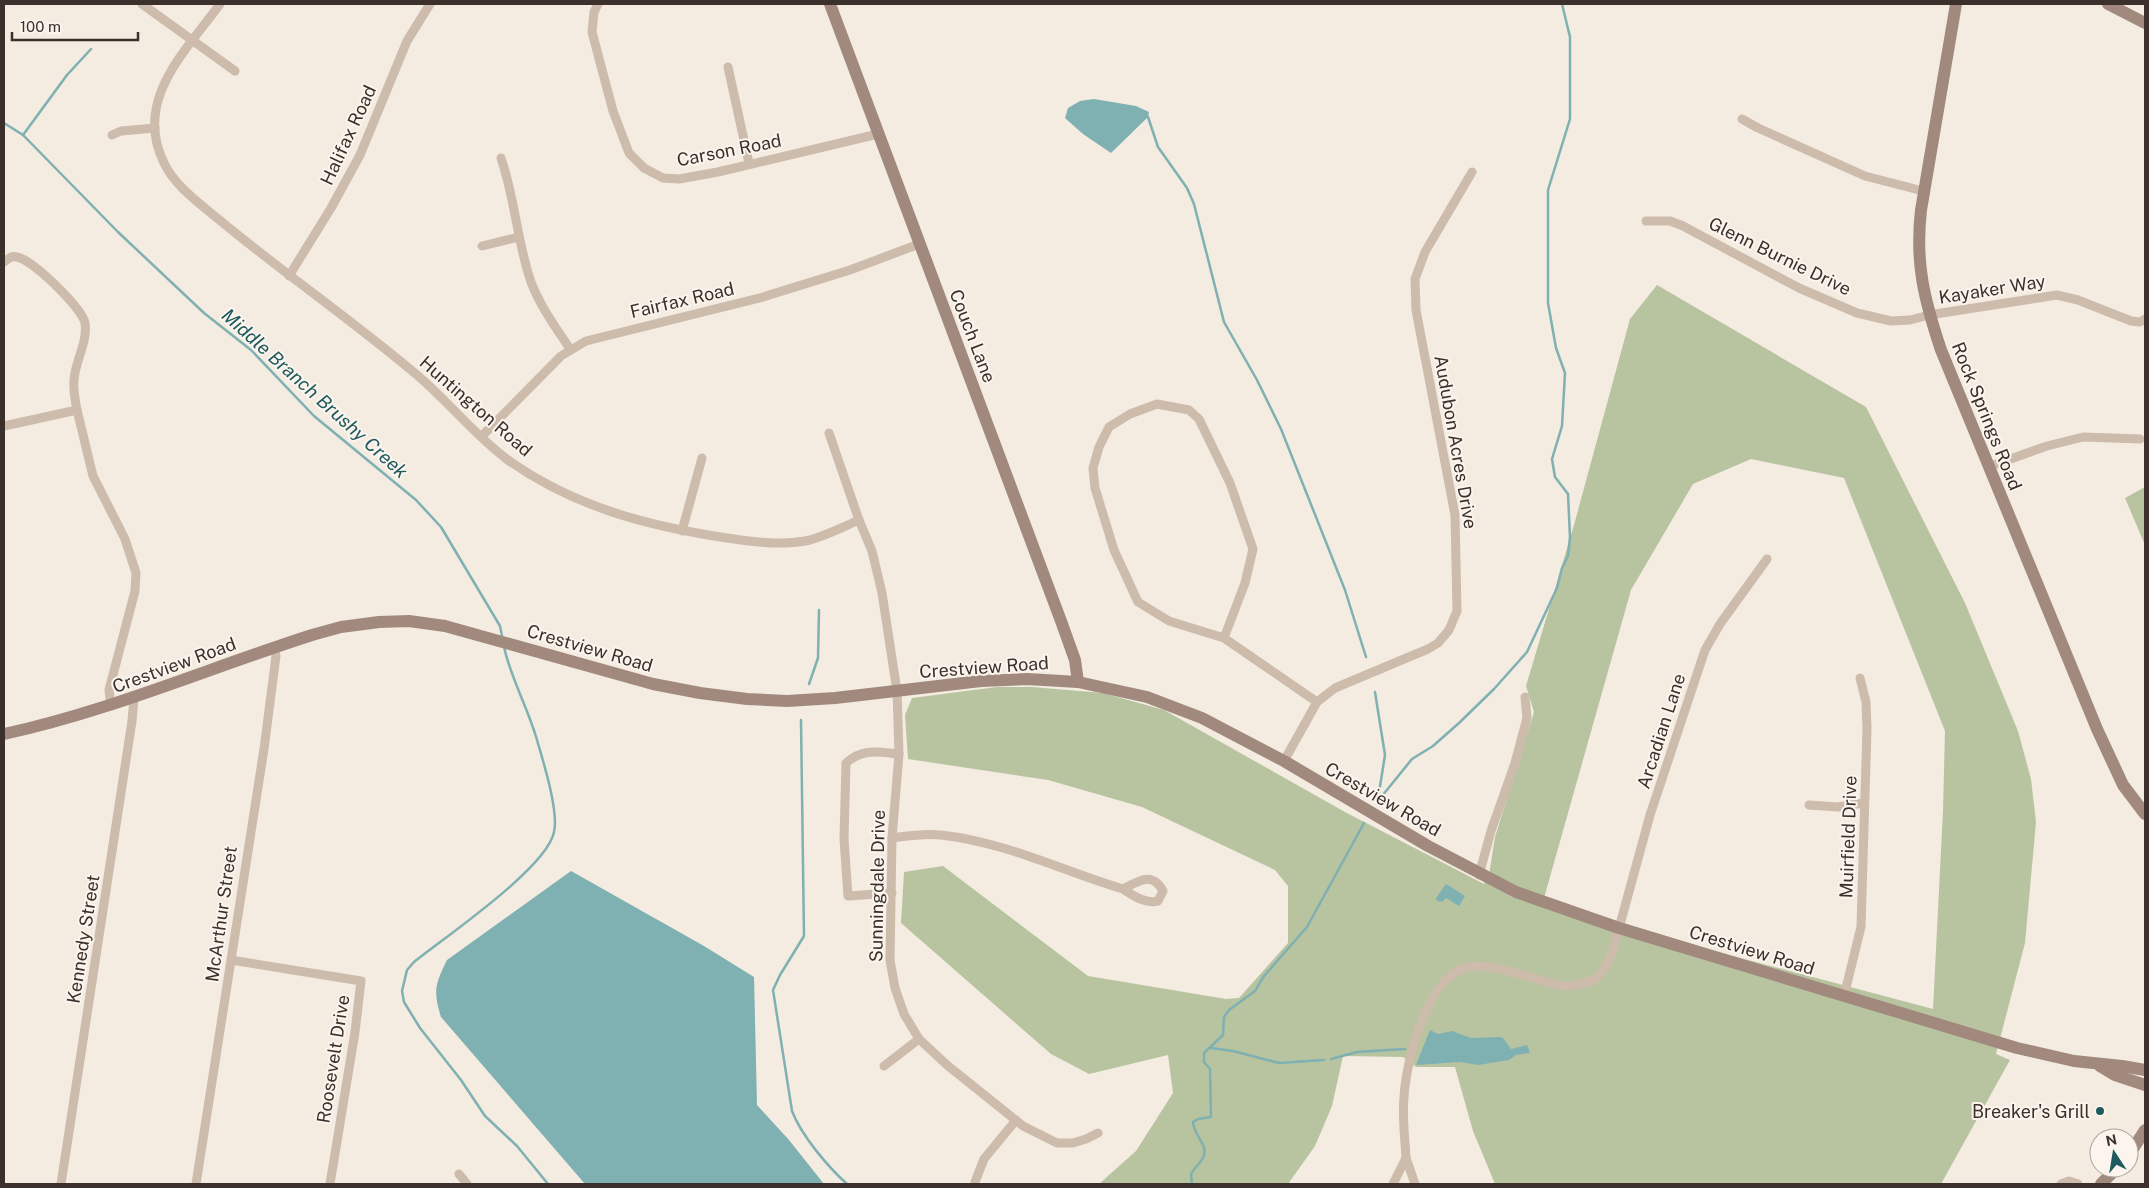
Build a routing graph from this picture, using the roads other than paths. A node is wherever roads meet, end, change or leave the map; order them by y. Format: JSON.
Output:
{"nodes":[{"id":1,"x":142,"y":4,"type":"edge"},
{"id":2,"x":220,"y":4,"type":"edge"},
{"id":3,"x":430,"y":4,"type":"edge"},
{"id":4,"x":598,"y":4,"type":"edge"},
{"id":5,"x":830,"y":4,"type":"edge"},
{"id":6,"x":1956,"y":4,"type":"edge"},
{"id":7,"x":2108,"y":4,"type":"edge"},
{"id":8,"x":2145,"y":23,"type":"edge"},
{"id":9,"x":193,"y":41,"type":"junction"},
{"id":10,"x":728,"y":67,"type":"dead end"},
{"id":11,"x":235,"y":71,"type":"dead end"},
{"id":12,"x":1742,"y":119,"type":"dead end"},
{"id":13,"x":155,"y":128,"type":"junction"},
{"id":14,"x":112,"y":134,"type":"dead end"},
{"id":15,"x":878,"y":134,"type":"junction"},
{"id":16,"x":501,"y":158,"type":"dead end"},
{"id":17,"x":749,"y":163,"type":"junction"},
{"id":18,"x":1472,"y":172,"type":"dead end"},
{"id":19,"x":1923,"y":191,"type":"junction"},
{"id":20,"x":1646,"y":221,"type":"dead end"},
{"id":21,"x":519,"y":237,"type":"junction"},
{"id":22,"x":919,"y":244,"type":"junction"},
{"id":23,"x":482,"y":246,"type":"dead end"},
{"id":24,"x":4,"y":262,"type":"edge"},
{"id":25,"x":289,"y":276,"type":"junction"},
{"id":26,"x":1929,"y":315,"type":"junction"},
{"id":27,"x":2145,"y":319,"type":"edge"},
{"id":28,"x":570,"y":349,"type":"junction"},
{"id":29,"x":77,"y":410,"type":"junction"},
{"id":30,"x":4,"y":426,"type":"edge"},
{"id":31,"x":829,"y":433,"type":"dead end"},
{"id":32,"x":482,"y":436,"type":"junction"},
{"id":33,"x":2140,"y":439,"type":"dead end"},
{"id":34,"x":702,"y":458,"type":"dead end"},
{"id":35,"x":1988,"y":467,"type":"junction"},
{"id":36,"x":859,"y":520,"type":"junction"},
{"id":37,"x":682,"y":531,"type":"junction"},
{"id":38,"x":1767,"y":558,"type":"dead end"},
{"id":39,"x":1224,"y":638,"type":"junction"},
{"id":40,"x":274,"y":648,"type":"junction"},
{"id":41,"x":1860,"y":678,"type":"dead end"},
{"id":42,"x":1078,"y":682,"type":"junction"},
{"id":43,"x":897,"y":691,"type":"junction"},
{"id":44,"x":1525,"y":697,"type":"dead end"},
{"id":45,"x":134,"y":698,"type":"junction"},
{"id":46,"x":1317,"y":702,"type":"junction"},
{"id":47,"x":111,"y":706,"type":"junction"},
{"id":48,"x":4,"y":734,"type":"edge"},
{"id":49,"x":899,"y":754,"type":"junction"},
{"id":50,"x":1284,"y":761,"type":"junction"},
{"id":51,"x":1863,"y":803,"type":"junction"},
{"id":52,"x":1809,"y":806,"type":"dead end"},
{"id":53,"x":2145,"y":814,"type":"edge"},
{"id":54,"x":892,"y":838,"type":"junction"},
{"id":55,"x":1479,"y":875,"type":"junction"},
{"id":56,"x":1123,"y":889,"type":"dead end"},
{"id":57,"x":892,"y":893,"type":"junction"},
{"id":58,"x":1619,"y":928,"type":"junction"},
{"id":59,"x":231,"y":960,"type":"junction"},
{"id":60,"x":1844,"y":996,"type":"junction"},
{"id":61,"x":919,"y":1039,"type":"junction"},
{"id":62,"x":2098,"y":1065,"type":"junction"},
{"id":63,"x":884,"y":1066,"type":"dead end"},
{"id":64,"x":2145,"y":1070,"type":"edge"},
{"id":65,"x":2145,"y":1085,"type":"edge"},
{"id":66,"x":1016,"y":1120,"type":"junction"},
{"id":67,"x":2145,"y":1130,"type":"edge"},
{"id":68,"x":1098,"y":1133,"type":"dead end"},
{"id":69,"x":2139,"y":1143,"type":"edge"},
{"id":70,"x":1406,"y":1158,"type":"junction"},
{"id":71,"x":459,"y":1174,"type":"dead end"},
{"id":72,"x":975,"y":1182,"type":"dead end"},
{"id":73,"x":61,"y":1184,"type":"edge"},
{"id":74,"x":196,"y":1184,"type":"edge"},
{"id":75,"x":330,"y":1184,"type":"edge"},
{"id":76,"x":467,"y":1184,"type":"edge"},
{"id":77,"x":1393,"y":1184,"type":"edge"},
{"id":78,"x":1415,"y":1184,"type":"edge"},
{"id":79,"x":2061,"y":1184,"type":"edge"},
{"id":80,"x":2078,"y":1184,"type":"edge"}],
"edges":[{"from":1,"to":9,"type":"street"},
{"from":2,"to":9,"type":"street","name":"Huntington Road"},
{"from":3,"to":25,"type":"street","name":"Halifax Road"},
{"from":4,"to":17,"type":"street","name":"Carson Road"},
{"from":5,"to":15,"type":"street","name":"Couch Lane"},
{"from":6,"to":19,"type":"street","name":"Rock Springs Road"},
{"from":7,"to":8,"type":"street"},
{"from":9,"to":11,"type":"street"},
{"from":9,"to":13,"type":"street","name":"Huntington Road"},
{"from":10,"to":17,"type":"street"},
{"from":12,"to":19,"type":"street"},
{"from":13,"to":14,"type":"street"},
{"from":13,"to":25,"type":"street","name":"Huntington Road"},
{"from":15,"to":17,"type":"street","name":"Carson Road"},
{"from":15,"to":22,"type":"street","name":"Couch Lane"},
{"from":16,"to":21,"type":"street"},
{"from":18,"to":46,"type":"street","name":"Audubon Acres Drive"},
{"from":19,"to":26,"type":"street","name":"Rock Springs Road"},
{"from":20,"to":26,"type":"street","name":"Glenn Burnie Drive"},
{"from":21,"to":23,"type":"street"},
{"from":21,"to":28,"type":"street"},
{"from":22,"to":28,"type":"street","name":"Fairfax Road"},
{"from":22,"to":42,"type":"street","name":"Couch Lane"},
{"from":24,"to":29,"type":"street"},
{"from":25,"to":32,"type":"street","name":"Huntington Road"},
{"from":26,"to":27,"type":"street","name":"Kayaker Way"},
{"from":26,"to":35,"type":"street","name":"Rock Springs Road"},
{"from":28,"to":32,"type":"street","name":"Fairfax Road"},
{"from":29,"to":30,"type":"street"},
{"from":29,"to":47,"type":"street"},
{"from":31,"to":36,"type":"street"},
{"from":32,"to":37,"type":"street","name":"Huntington Road"},
{"from":33,"to":35,"type":"street"},
{"from":34,"to":37,"type":"street"},
{"from":35,"to":53,"type":"street","name":"Rock Springs Road"},
{"from":36,"to":37,"type":"street","name":"Huntington Road"},
{"from":36,"to":43,"type":"street"},
{"from":38,"to":58,"type":"street","name":"Arcadian Lane"},
{"from":39,"to":39,"type":"street"},
{"from":39,"to":46,"type":"street"},
{"from":40,"to":43,"type":"street","name":"Crestview Road"},
{"from":40,"to":45,"type":"street","name":"Crestview Road"},
{"from":40,"to":59,"type":"street","name":"McArthur Street"},
{"from":41,"to":51,"type":"street","name":"Muirfield Drive"},
{"from":42,"to":43,"type":"street","name":"Crestview Road"},
{"from":42,"to":50,"type":"street","name":"Crestview Road"},
{"from":43,"to":49,"type":"street","name":"Sunningdale Drive"},
{"from":44,"to":55,"type":"street"},
{"from":45,"to":47,"type":"street","name":"Crestview Road"},
{"from":45,"to":73,"type":"street","name":"Kennedy Street"},
{"from":46,"to":50,"type":"street","name":"Audubon Acres Drive"},
{"from":47,"to":48,"type":"street","name":"Crestview Road"},
{"from":49,"to":54,"type":"street","name":"Sunningdale Drive"},
{"from":49,"to":57,"type":"street"},
{"from":50,"to":55,"type":"street","name":"Crestview Road"},
{"from":51,"to":52,"type":"street"},
{"from":51,"to":60,"type":"street","name":"Muirfield Drive"},
{"from":54,"to":56,"type":"street"},
{"from":54,"to":57,"type":"street","name":"Sunningdale Drive"},
{"from":55,"to":58,"type":"street","name":"Crestview Road"},
{"from":57,"to":61,"type":"street","name":"Sunningdale Drive"},
{"from":58,"to":60,"type":"street","name":"Crestview Road"},
{"from":58,"to":70,"type":"street","name":"Arcadian Lane"},
{"from":59,"to":74,"type":"street","name":"McArthur Street"},
{"from":59,"to":75,"type":"street","name":"Roosevelt Drive"},
{"from":60,"to":62,"type":"street","name":"Crestview Road"},
{"from":61,"to":63,"type":"street"},
{"from":61,"to":66,"type":"street","name":"Sunningdale Drive"},
{"from":62,"to":64,"type":"street","name":"Crestview Road"},
{"from":62,"to":65,"type":"street","name":"Crestview Road"},
{"from":66,"to":68,"type":"street","name":"Sunningdale Drive"},
{"from":66,"to":72,"type":"street"},
{"from":67,"to":69,"type":"street"},
{"from":70,"to":77,"type":"street"},
{"from":70,"to":78,"type":"street"},
{"from":71,"to":76,"type":"street"},
{"from":79,"to":80,"type":"street"}]}
